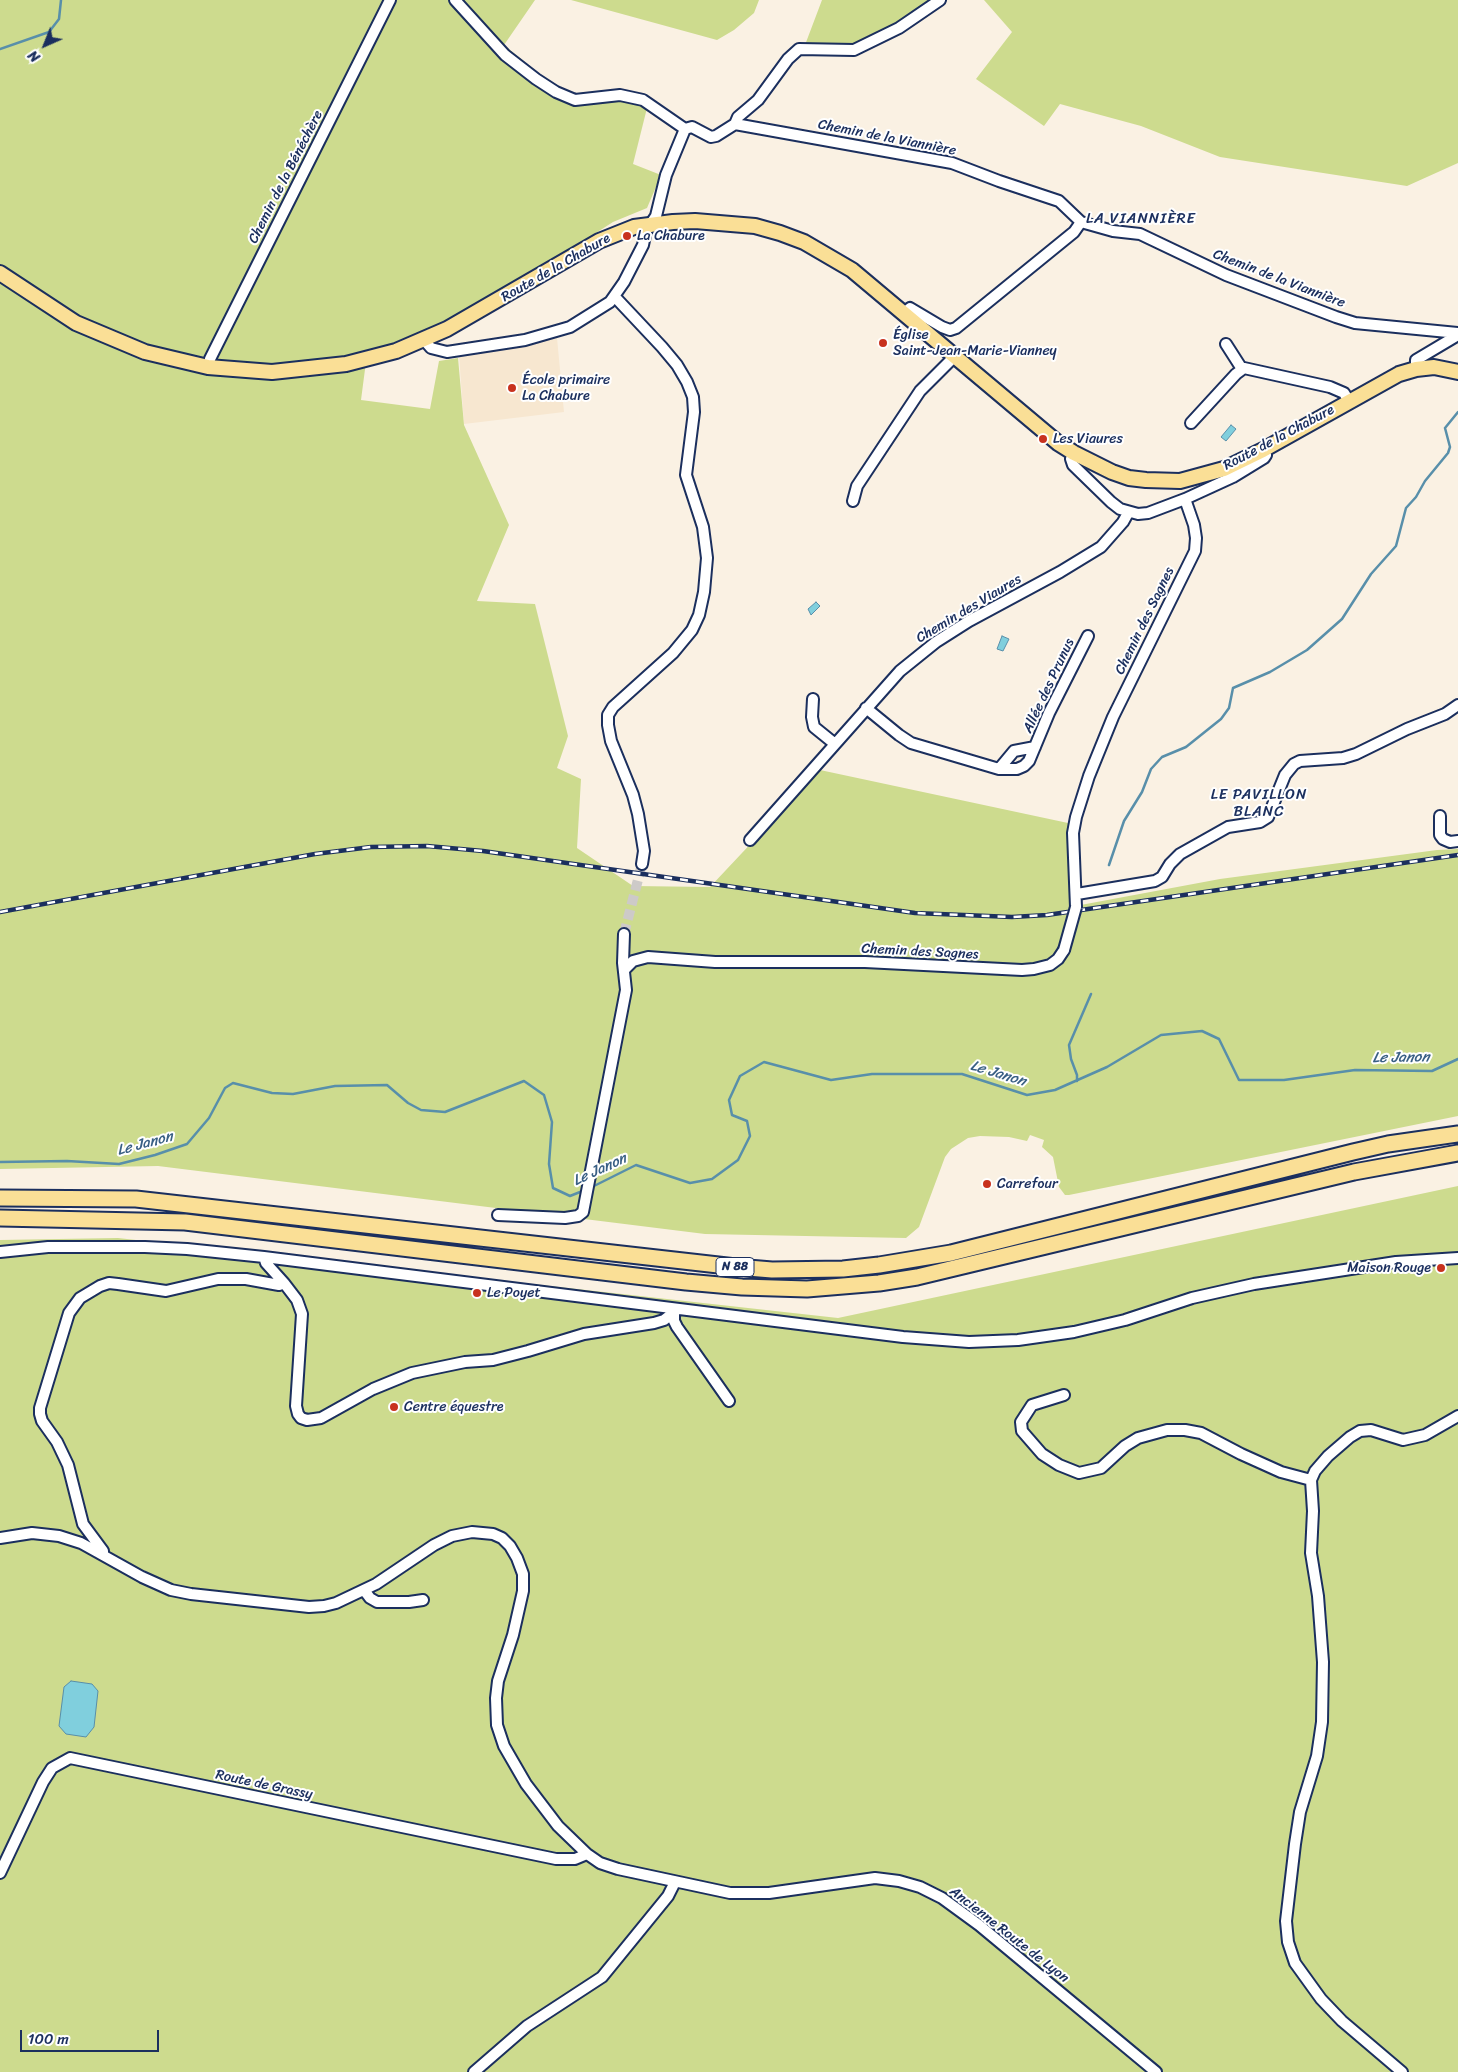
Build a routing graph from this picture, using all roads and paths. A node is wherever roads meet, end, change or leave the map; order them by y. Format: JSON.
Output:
{"nodes":[{"id":1,"x":390,"y":0,"type":"edge"},
{"id":2,"x":455,"y":0,"type":"edge"},
{"id":3,"x":940,"y":0,"type":"edge"},
{"id":4,"x":735,"y":124,"type":"junction"},
{"id":5,"x":685,"y":129,"type":"junction"},
{"id":6,"x":1081,"y":222,"type":"junction"},
{"id":7,"x":651,"y":224,"type":"junction"},
{"id":8,"x":0,"y":273,"type":"edge"},
{"id":9,"x":615,"y":297,"type":"junction"},
{"id":10,"x":904,"y":313,"type":"junction"},
{"id":11,"x":1458,"y":334,"type":"edge"},
{"id":12,"x":424,"y":340,"type":"junction"},
{"id":13,"x":1226,"y":344,"type":"dead end"},
{"id":14,"x":954,"y":356,"type":"junction"},
{"id":15,"x":208,"y":368,"type":"junction"},
{"id":16,"x":1242,"y":369,"type":"junction"},
{"id":17,"x":1416,"y":369,"type":"junction"},
{"id":18,"x":1458,"y":372,"type":"edge"},
{"id":19,"x":1349,"y":401,"type":"junction"},
{"id":20,"x":1191,"y":423,"type":"dead end"},
{"id":21,"x":1263,"y":450,"type":"junction"},
{"id":22,"x":1074,"y":454,"type":"junction"},
{"id":23,"x":1185,"y":499,"type":"junction"},
{"id":24,"x":853,"y":502,"type":"dead end"},
{"id":25,"x":1128,"y":513,"type":"junction"},
{"id":26,"x":1088,"y":636,"type":"dead end"},
{"id":27,"x":813,"y":699,"type":"dead end"},
{"id":28,"x":1458,"y":705,"type":"edge"},
{"id":29,"x":866,"y":708,"type":"junction"},
{"id":30,"x":835,"y":744,"type":"junction"},
{"id":31,"x":1035,"y":747,"type":"junction"},
{"id":32,"x":999,"y":769,"type":"junction"},
{"id":33,"x":1440,"y":816,"type":"dead end"},
{"id":34,"x":750,"y":840,"type":"dead end"},
{"id":35,"x":1458,"y":841,"type":"edge"},
{"id":36,"x":642,"y":864,"type":"tunnel mouth"},
{"id":37,"x":1076,"y":894,"type":"junction"},
{"id":38,"x":624,"y":934,"type":"tunnel mouth"},
{"id":39,"x":624,"y":970,"type":"junction"},
{"id":40,"x":1458,"y":1134,"type":"edge"},
{"id":41,"x":1458,"y":1152,"type":"edge"},
{"id":42,"x":0,"y":1198,"type":"edge"},
{"id":43,"x":498,"y":1215,"type":"dead end"},
{"id":44,"x":0,"y":1218,"type":"edge"},
{"id":45,"x":0,"y":1252,"type":"edge"},
{"id":46,"x":264,"y":1257,"type":"junction"},
{"id":47,"x":1458,"y":1258,"type":"edge"},
{"id":48,"x":284,"y":1283,"type":"junction"},
{"id":49,"x":673,"y":1311,"type":"junction"},
{"id":50,"x":1064,"y":1395,"type":"dead end"},
{"id":51,"x":729,"y":1401,"type":"dead end"},
{"id":52,"x":1458,"y":1416,"type":"edge"},
{"id":53,"x":1311,"y":1480,"type":"junction"},
{"id":54,"x":0,"y":1538,"type":"edge"},
{"id":55,"x":103,"y":1556,"type":"junction"},
{"id":56,"x":364,"y":1590,"type":"junction"},
{"id":57,"x":423,"y":1600,"type":"dead end"},
{"id":58,"x":587,"y":1854,"type":"junction"},
{"id":59,"x":0,"y":1873,"type":"edge"},
{"id":60,"x":675,"y":1882,"type":"junction"},
{"id":61,"x":474,"y":2072,"type":"edge"},
{"id":62,"x":1156,"y":2072,"type":"edge"},
{"id":63,"x":1402,"y":2072,"type":"edge"}],
"edges":[{"from":1,"to":15,"type":"street","name":"Chemin de la Bénéchère"},
{"from":2,"to":5,"type":"street"},
{"from":3,"to":4,"type":"street"},
{"from":4,"to":5,"type":"street"},
{"from":4,"to":6,"type":"street","name":"Chemin de la Viannière"},
{"from":5,"to":7,"type":"street"},
{"from":6,"to":10,"type":"street"},
{"from":6,"to":11,"type":"street","name":"Chemin de la Viannière"},
{"from":7,"to":9,"type":"street"},
{"from":7,"to":10,"type":"main road","name":"Route de la Chabure"},
{"from":7,"to":12,"type":"main road","name":"Route de la Chabure"},
{"from":8,"to":15,"type":"main road","name":"Route de la Chabure"},
{"from":9,"to":12,"type":"street"},
{"from":9,"to":36,"type":"street"},
{"from":10,"to":14,"type":"main road","name":"Route de la Chabure"},
{"from":11,"to":17,"type":"street"},
{"from":12,"to":15,"type":"main road","name":"Route de la Chabure"},
{"from":13,"to":16,"type":"street"},
{"from":14,"to":22,"type":"main road","name":"Route de la Chabure"},
{"from":14,"to":24,"type":"street"},
{"from":16,"to":19,"type":"street"},
{"from":16,"to":20,"type":"street"},
{"from":17,"to":18,"type":"main road","name":"Route de la Chabure"},
{"from":17,"to":19,"type":"main road","name":"Route de la Chabure"},
{"from":19,"to":21,"type":"main road","name":"Route de la Chabure"},
{"from":21,"to":22,"type":"main road","name":"Route de la Chabure"},
{"from":21,"to":23,"type":"street"},
{"from":22,"to":25,"type":"street"},
{"from":23,"to":25,"type":"street"},
{"from":23,"to":37,"type":"street","name":"Chemin des Sagnes"},
{"from":25,"to":29,"type":"street","name":"Chemin des Viaures"},
{"from":26,"to":31,"type":"street","name":"Allée des Prunus"},
{"from":27,"to":30,"type":"street"},
{"from":28,"to":37,"type":"street"},
{"from":29,"to":30,"type":"street","name":"Chemin des Viaures"},
{"from":29,"to":32,"type":"street","name":"Allée des Prunus"},
{"from":30,"to":34,"type":"street","name":"Chemin des Viaures"},
{"from":31,"to":32,"type":"street","name":"Allée des Prunus"},
{"from":31,"to":32,"type":"street","name":"Allée des Prunus"},
{"from":33,"to":35,"type":"street"},
{"from":37,"to":39,"type":"street","name":"Chemin des Sagnes","bridge":true},
{"from":38,"to":39,"type":"street"},
{"from":39,"to":43,"type":"street"},
{"from":40,"to":42,"type":"highway","number":"N 88"},
{"from":41,"to":44,"type":"highway","number":"N 88"},
{"from":45,"to":46,"type":"street"},
{"from":46,"to":48,"type":"street"},
{"from":46,"to":49,"type":"street"},
{"from":47,"to":49,"type":"street"},
{"from":48,"to":49,"type":"street"},
{"from":48,"to":55,"type":"street"},
{"from":49,"to":51,"type":"street"},
{"from":50,"to":53,"type":"street"},
{"from":52,"to":53,"type":"street"},
{"from":53,"to":63,"type":"street"},
{"from":54,"to":55,"type":"street","name":"Ancienne Route de Lyon"},
{"from":55,"to":56,"type":"street","name":"Ancienne Route de Lyon"},
{"from":56,"to":57,"type":"street"},
{"from":56,"to":58,"type":"street","name":"Ancienne Route de Lyon"},
{"from":58,"to":59,"type":"street","name":"Route de Grassy"},
{"from":58,"to":60,"type":"street","name":"Ancienne Route de Lyon"},
{"from":60,"to":61,"type":"street"},
{"from":60,"to":62,"type":"street","name":"Ancienne Route de Lyon"}]}
